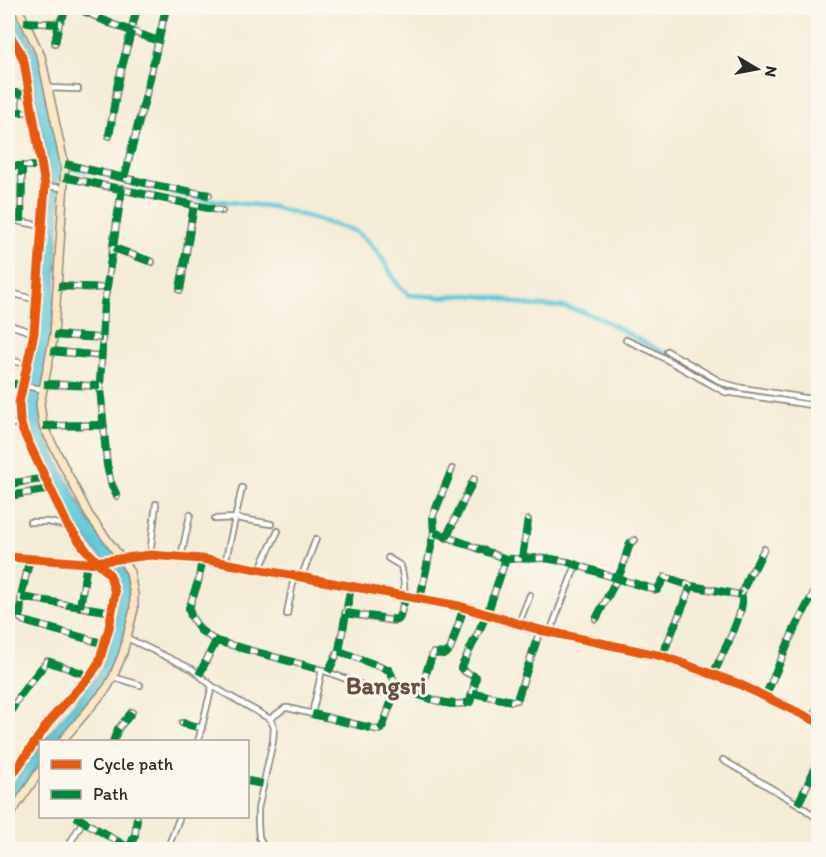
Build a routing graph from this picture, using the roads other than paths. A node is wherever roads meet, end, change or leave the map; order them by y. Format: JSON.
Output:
{"nodes":[{"id":1,"x":18,"y":8,"type":"edge"},
{"id":2,"x":67,"y":8,"type":"edge"},
{"id":3,"x":77,"y":8,"type":"edge"},
{"id":4,"x":137,"y":8,"type":"edge"},
{"id":5,"x":166,"y":8,"type":"edge"},
{"id":6,"x":708,"y":8,"type":"edge"},
{"id":7,"x":721,"y":8,"type":"edge"},
{"id":8,"x":24,"y":22,"type":"junction"},
{"id":9,"x":59,"y":24,"type":"junction"},
{"id":10,"x":132,"y":31,"type":"junction"},
{"id":11,"x":8,"y":32,"type":"edge"},
{"id":12,"x":13,"y":41,"type":"junction"},
{"id":13,"x":158,"y":41,"type":"junction"},
{"id":14,"x":55,"y":43,"type":"dead end"},
{"id":15,"x":8,"y":45,"type":"edge"},
{"id":16,"x":47,"y":88,"type":"junction"},
{"id":17,"x":78,"y":89,"type":"dead end"},
{"id":18,"x":8,"y":92,"type":"edge"},
{"id":19,"x":16,"y":93,"type":"junction"},
{"id":20,"x":29,"y":95,"type":"junction"},
{"id":21,"x":17,"y":111,"type":"junction"},
{"id":22,"x":8,"y":112,"type":"edge"},
{"id":23,"x":32,"y":112,"type":"junction"},
{"id":24,"x":109,"y":136,"type":"dead end"},
{"id":25,"x":8,"y":166,"type":"edge"},
{"id":26,"x":43,"y":166,"type":"junction"},
{"id":27,"x":22,"y":167,"type":"junction"},
{"id":28,"x":65,"y":170,"type":"junction"},
{"id":29,"x":124,"y":177,"type":"junction"},
{"id":30,"x":48,"y":186,"type":"junction"},
{"id":31,"x":62,"y":188,"type":"junction"},
{"id":32,"x":122,"y":188,"type":"junction"},
{"id":33,"x":209,"y":195,"type":"dead end"},
{"id":34,"x":194,"y":206,"type":"junction"},
{"id":35,"x":222,"y":211,"type":"dead end"},
{"id":36,"x":8,"y":219,"type":"edge"},
{"id":37,"x":21,"y":222,"type":"junction"},
{"id":38,"x":42,"y":226,"type":"junction"},
{"id":39,"x":114,"y":248,"type":"junction"},
{"id":40,"x":152,"y":262,"type":"dead end"},
{"id":41,"x":58,"y":286,"type":"junction"},
{"id":42,"x":106,"y":288,"type":"junction"},
{"id":43,"x":180,"y":290,"type":"dead end"},
{"id":44,"x":8,"y":292,"type":"edge"},
{"id":45,"x":36,"y":300,"type":"junction"},
{"id":46,"x":13,"y":326,"type":"dead end"},
{"id":47,"x":33,"y":333,"type":"junction"},
{"id":48,"x":54,"y":335,"type":"junction"},
{"id":49,"x":102,"y":338,"type":"junction"},
{"id":50,"x":626,"y":340,"type":"dead end"},
{"id":51,"x":51,"y":351,"type":"junction"},
{"id":52,"x":667,"y":351,"type":"dead end"},
{"id":53,"x":101,"y":357,"type":"junction"},
{"id":54,"x":8,"y":360,"type":"edge"},
{"id":55,"x":27,"y":364,"type":"junction"},
{"id":56,"x":8,"y":383,"type":"edge"},
{"id":57,"x":24,"y":385,"type":"junction"},
{"id":58,"x":100,"y":386,"type":"junction"},
{"id":59,"x":42,"y":388,"type":"junction"},
{"id":60,"x":819,"y":400,"type":"edge"},
{"id":61,"x":819,"y":406,"type":"edge"},
{"id":62,"x":8,"y":423,"type":"edge"},
{"id":63,"x":21,"y":423,"type":"junction"},
{"id":64,"x":103,"y":425,"type":"junction"},
{"id":65,"x":43,"y":426,"type":"junction"},
{"id":66,"x":452,"y":469,"type":"dead end"},
{"id":67,"x":47,"y":478,"type":"junction"},
{"id":68,"x":474,"y":479,"type":"dead end"},
{"id":69,"x":8,"y":484,"type":"edge"},
{"id":70,"x":242,"y":488,"type":"dead end"},
{"id":71,"x":51,"y":489,"type":"junction"},
{"id":72,"x":8,"y":495,"type":"edge"},
{"id":73,"x":117,"y":496,"type":"dead end"},
{"id":74,"x":156,"y":504,"type":"dead end"},
{"id":75,"x":190,"y":515,"type":"dead end"},
{"id":76,"x":236,"y":518,"type":"junction"},
{"id":77,"x":214,"y":519,"type":"dead end"},
{"id":78,"x":528,"y":520,"type":"dead end"},
{"id":79,"x":30,"y":522,"type":"dead end"},
{"id":80,"x":271,"y":524,"type":"dead end"},
{"id":81,"x":68,"y":526,"type":"junction"},
{"id":82,"x":278,"y":531,"type":"dead end"},
{"id":83,"x":434,"y":532,"type":"junction"},
{"id":84,"x":446,"y":538,"type":"junction"},
{"id":85,"x":316,"y":539,"type":"dead end"},
{"id":86,"x":635,"y":540,"type":"dead end"},
{"id":87,"x":764,"y":549,"type":"dead end"},
{"id":88,"x":150,"y":555,"type":"junction"},
{"id":89,"x":8,"y":557,"type":"edge"},
{"id":90,"x":181,"y":557,"type":"junction"},
{"id":91,"x":30,"y":558,"type":"junction"},
{"id":92,"x":121,"y":558,"type":"junction"},
{"id":93,"x":388,"y":558,"type":"dead end"},
{"id":94,"x":522,"y":558,"type":"junction"},
{"id":95,"x":202,"y":559,"type":"junction"},
{"id":96,"x":506,"y":559,"type":"junction"},
{"id":97,"x":101,"y":562,"type":"junction"},
{"id":98,"x":87,"y":563,"type":"junction"},
{"id":99,"x":225,"y":563,"type":"junction"},
{"id":100,"x":576,"y":565,"type":"junction"},
{"id":101,"x":259,"y":570,"type":"junction"},
{"id":102,"x":294,"y":577,"type":"junction"},
{"id":103,"x":301,"y":578,"type":"junction"},
{"id":104,"x":617,"y":579,"type":"junction"},
{"id":105,"x":819,"y":585,"type":"edge"},
{"id":106,"x":691,"y":586,"type":"junction"},
{"id":107,"x":351,"y":587,"type":"junction"},
{"id":108,"x":530,"y":595,"type":"dead end"},
{"id":109,"x":741,"y":595,"type":"junction"},
{"id":110,"x":21,"y":597,"type":"junction"},
{"id":111,"x":405,"y":597,"type":"junction"},
{"id":112,"x":420,"y":599,"type":"junction"},
{"id":113,"x":80,"y":607,"type":"junction"},
{"id":114,"x":464,"y":607,"type":"junction"},
{"id":115,"x":112,"y":612,"type":"junction"},
{"id":116,"x":345,"y":613,"type":"junction"},
{"id":117,"x":287,"y":614,"type":"dead end"},
{"id":118,"x":487,"y":614,"type":"junction"},
{"id":119,"x":596,"y":619,"type":"dead end"},
{"id":120,"x":519,"y":623,"type":"junction"},
{"id":121,"x":540,"y":630,"type":"junction"},
{"id":122,"x":551,"y":631,"type":"junction"},
{"id":123,"x":127,"y":638,"type":"junction"},
{"id":124,"x":216,"y":641,"type":"junction"},
{"id":125,"x":105,"y":644,"type":"junction"},
{"id":126,"x":339,"y":651,"type":"junction"},
{"id":127,"x":662,"y":656,"type":"junction"},
{"id":128,"x":325,"y":671,"type":"junction"},
{"id":129,"x":713,"y":674,"type":"junction"},
{"id":130,"x":200,"y":675,"type":"junction"},
{"id":131,"x":90,"y":676,"type":"junction"},
{"id":132,"x":113,"y":677,"type":"junction"},
{"id":133,"x":140,"y":685,"type":"dead end"},
{"id":134,"x":212,"y":686,"type":"junction"},
{"id":135,"x":370,"y":688,"type":"dead end"},
{"id":136,"x":398,"y":688,"type":"junction"},
{"id":137,"x":473,"y":693,"type":"junction"},
{"id":138,"x":419,"y":694,"type":"junction"},
{"id":139,"x":765,"y":697,"type":"junction"},
{"id":140,"x":819,"y":705,"type":"edge"},
{"id":141,"x":132,"y":712,"type":"dead end"},
{"id":142,"x":312,"y":714,"type":"junction"},
{"id":143,"x":8,"y":717,"type":"edge"},
{"id":144,"x":270,"y":719,"type":"junction"},
{"id":145,"x":816,"y":721,"type":"edge"},
{"id":146,"x":182,"y":723,"type":"dead end"},
{"id":147,"x":202,"y":728,"type":"junction"},
{"id":148,"x":62,"y":740,"type":"edge"},
{"id":149,"x":113,"y":740,"type":"edge"},
{"id":150,"x":198,"y":740,"type":"edge"},
{"id":151,"x":723,"y":760,"type":"dead end"},
{"id":152,"x":819,"y":763,"type":"edge"},
{"id":153,"x":39,"y":772,"type":"edge"},
{"id":154,"x":8,"y":781,"type":"edge"},
{"id":155,"x":249,"y":781,"type":"edge"},
{"id":156,"x":263,"y":784,"type":"junction"},
{"id":157,"x":798,"y":804,"type":"junction"},
{"id":158,"x":8,"y":818,"type":"edge"},
{"id":159,"x":137,"y":818,"type":"edge"},
{"id":160,"x":179,"y":818,"type":"edge"},
{"id":161,"x":81,"y":819,"type":"edge"},
{"id":162,"x":819,"y":819,"type":"edge"},
{"id":163,"x":66,"y":849,"type":"edge"},
{"id":164,"x":130,"y":849,"type":"edge"},
{"id":165,"x":167,"y":849,"type":"edge"},
{"id":166,"x":265,"y":849,"type":"edge"}],
"edges":[{"from":1,"to":8,"type":"main road"},
{"from":2,"to":9,"type":"street"},
{"from":3,"to":10,"type":"street"},
{"from":4,"to":10,"type":"street"},
{"from":5,"to":13,"type":"street"},
{"from":6,"to":7,"type":"street"},
{"from":8,"to":9,"type":"street"},
{"from":8,"to":16,"type":"main road"},
{"from":9,"to":14,"type":"street"},
{"from":10,"to":13,"type":"street"},
{"from":10,"to":24,"type":"street"},
{"from":11,"to":12,"type":"street"},
{"from":12,"to":15,"type":"street"},
{"from":12,"to":20,"type":"street"},
{"from":13,"to":29,"type":"street"},
{"from":16,"to":17,"type":"street"},
{"from":16,"to":28,"type":"main road"},
{"from":18,"to":19,"type":"street"},
{"from":19,"to":20,"type":"street"},
{"from":19,"to":21,"type":"street"},
{"from":20,"to":23,"type":"street"},
{"from":21,"to":22,"type":"street"},
{"from":21,"to":23,"type":"street"},
{"from":23,"to":26,"type":"street"},
{"from":25,"to":27,"type":"street"},
{"from":26,"to":27,"type":"street"},
{"from":26,"to":30,"type":"street"},
{"from":27,"to":37,"type":"street"},
{"from":28,"to":29,"type":"street"},
{"from":28,"to":31,"type":"main road"},
{"from":28,"to":32,"type":"street"},
{"from":29,"to":33,"type":"street"},
{"from":30,"to":31,"type":"street"},
{"from":30,"to":38,"type":"street"},
{"from":31,"to":41,"type":"main road"},
{"from":32,"to":34,"type":"street"},
{"from":32,"to":39,"type":"street"},
{"from":34,"to":35,"type":"street"},
{"from":34,"to":43,"type":"street"},
{"from":36,"to":37,"type":"street"},
{"from":37,"to":38,"type":"street"},
{"from":38,"to":45,"type":"street"},
{"from":39,"to":40,"type":"street"},
{"from":39,"to":42,"type":"street"},
{"from":41,"to":42,"type":"street"},
{"from":41,"to":48,"type":"main road"},
{"from":42,"to":49,"type":"street"},
{"from":44,"to":45,"type":"street"},
{"from":45,"to":47,"type":"street"},
{"from":46,"to":47,"type":"street"},
{"from":47,"to":55,"type":"street"},
{"from":48,"to":49,"type":"street"},
{"from":48,"to":51,"type":"main road"},
{"from":49,"to":53,"type":"street"},
{"from":50,"to":61,"type":"street"},
{"from":51,"to":53,"type":"street"},
{"from":51,"to":59,"type":"main road"},
{"from":52,"to":60,"type":"street"},
{"from":53,"to":58,"type":"street"},
{"from":54,"to":55,"type":"street"},
{"from":55,"to":57,"type":"street"},
{"from":56,"to":57,"type":"street"},
{"from":57,"to":59,"type":"street"},
{"from":57,"to":63,"type":"street"},
{"from":58,"to":59,"type":"street"},
{"from":58,"to":64,"type":"street"},
{"from":59,"to":65,"type":"main road"},
{"from":62,"to":63,"type":"street"},
{"from":63,"to":67,"type":"street"},
{"from":64,"to":65,"type":"street"},
{"from":64,"to":73,"type":"street"},
{"from":65,"to":92,"type":"main road"},
{"from":66,"to":83,"type":"street"},
{"from":67,"to":69,"type":"street"},
{"from":67,"to":71,"type":"street"},
{"from":68,"to":84,"type":"street"},
{"from":70,"to":76,"type":"street"},
{"from":71,"to":72,"type":"street"},
{"from":71,"to":81,"type":"street"},
{"from":74,"to":88,"type":"street"},
{"from":75,"to":90,"type":"street"},
{"from":76,"to":77,"type":"street"},
{"from":76,"to":80,"type":"street"},
{"from":76,"to":99,"type":"street"},
{"from":78,"to":94,"type":"street"},
{"from":79,"to":81,"type":"street"},
{"from":81,"to":97,"type":"street"},
{"from":82,"to":101,"type":"street"},
{"from":83,"to":84,"type":"street"},
{"from":83,"to":112,"type":"street"},
{"from":84,"to":96,"type":"street"},
{"from":85,"to":103,"type":"street"},
{"from":86,"to":104,"type":"street"},
{"from":87,"to":109,"type":"street"},
{"from":88,"to":90,"type":"street"},
{"from":88,"to":92,"type":"street"},
{"from":89,"to":91,"type":"street"},
{"from":90,"to":95,"type":"street"},
{"from":91,"to":98,"type":"street"},
{"from":91,"to":110,"type":"street"},
{"from":92,"to":97,"type":"street"},
{"from":92,"to":123,"type":"main road"},
{"from":93,"to":111,"type":"street"},
{"from":94,"to":96,"type":"street"},
{"from":94,"to":100,"type":"street"},
{"from":95,"to":99,"type":"street"},
{"from":95,"to":124,"type":"street"},
{"from":96,"to":118,"type":"street"},
{"from":97,"to":98,"type":"street"},
{"from":97,"to":115,"type":"street"},
{"from":98,"to":113,"type":"street"},
{"from":99,"to":101,"type":"street"},
{"from":100,"to":104,"type":"street"},
{"from":100,"to":122,"type":"street"},
{"from":101,"to":102,"type":"street"},
{"from":102,"to":103,"type":"street"},
{"from":102,"to":117,"type":"street"},
{"from":103,"to":107,"type":"street"},
{"from":104,"to":106,"type":"street"},
{"from":104,"to":119,"type":"street"},
{"from":105,"to":139,"type":"street"},
{"from":106,"to":109,"type":"street"},
{"from":106,"to":127,"type":"street"},
{"from":107,"to":111,"type":"street"},
{"from":107,"to":116,"type":"street"},
{"from":108,"to":120,"type":"street"},
{"from":109,"to":129,"type":"street"},
{"from":110,"to":113,"type":"street"},
{"from":110,"to":125,"type":"street"},
{"from":111,"to":112,"type":"street"},
{"from":111,"to":116,"type":"street"},
{"from":112,"to":114,"type":"street"},
{"from":113,"to":115,"type":"street"},
{"from":114,"to":118,"type":"street"},
{"from":114,"to":138,"type":"street"},
{"from":115,"to":125,"type":"street"},
{"from":116,"to":126,"type":"street"},
{"from":118,"to":120,"type":"street"},
{"from":118,"to":137,"type":"street"},
{"from":120,"to":121,"type":"street"},
{"from":121,"to":122,"type":"street"},
{"from":121,"to":137,"type":"street"},
{"from":122,"to":127,"type":"street"},
{"from":123,"to":130,"type":"street"},
{"from":123,"to":132,"type":"main road"},
{"from":124,"to":128,"type":"street"},
{"from":124,"to":130,"type":"street"},
{"from":125,"to":131,"type":"street"},
{"from":126,"to":128,"type":"street"},
{"from":126,"to":136,"type":"street"},
{"from":127,"to":129,"type":"street"},
{"from":128,"to":135,"type":"street"},
{"from":128,"to":142,"type":"street"},
{"from":129,"to":139,"type":"street"},
{"from":130,"to":134,"type":"street"},
{"from":131,"to":143,"type":"street"},
{"from":131,"to":154,"type":"street"},
{"from":132,"to":133,"type":"street"},
{"from":132,"to":148,"type":"main road"},
{"from":134,"to":144,"type":"street"},
{"from":134,"to":147,"type":"street"},
{"from":136,"to":138,"type":"street"},
{"from":136,"to":142,"type":"street"},
{"from":137,"to":138,"type":"street"},
{"from":139,"to":145,"type":"street"},
{"from":140,"to":145,"type":"street"},
{"from":141,"to":149,"type":"street"},
{"from":142,"to":144,"type":"street"},
{"from":144,"to":156,"type":"street"},
{"from":146,"to":147,"type":"street"},
{"from":147,"to":150,"type":"street"},
{"from":151,"to":157,"type":"street"},
{"from":152,"to":157,"type":"street"},
{"from":153,"to":158,"type":"main road"},
{"from":155,"to":156,"type":"street"},
{"from":156,"to":166,"type":"street"},
{"from":157,"to":162,"type":"street"},
{"from":159,"to":164,"type":"street"},
{"from":160,"to":165,"type":"street"},
{"from":161,"to":163,"type":"street"},
{"from":161,"to":164,"type":"street"}]}
